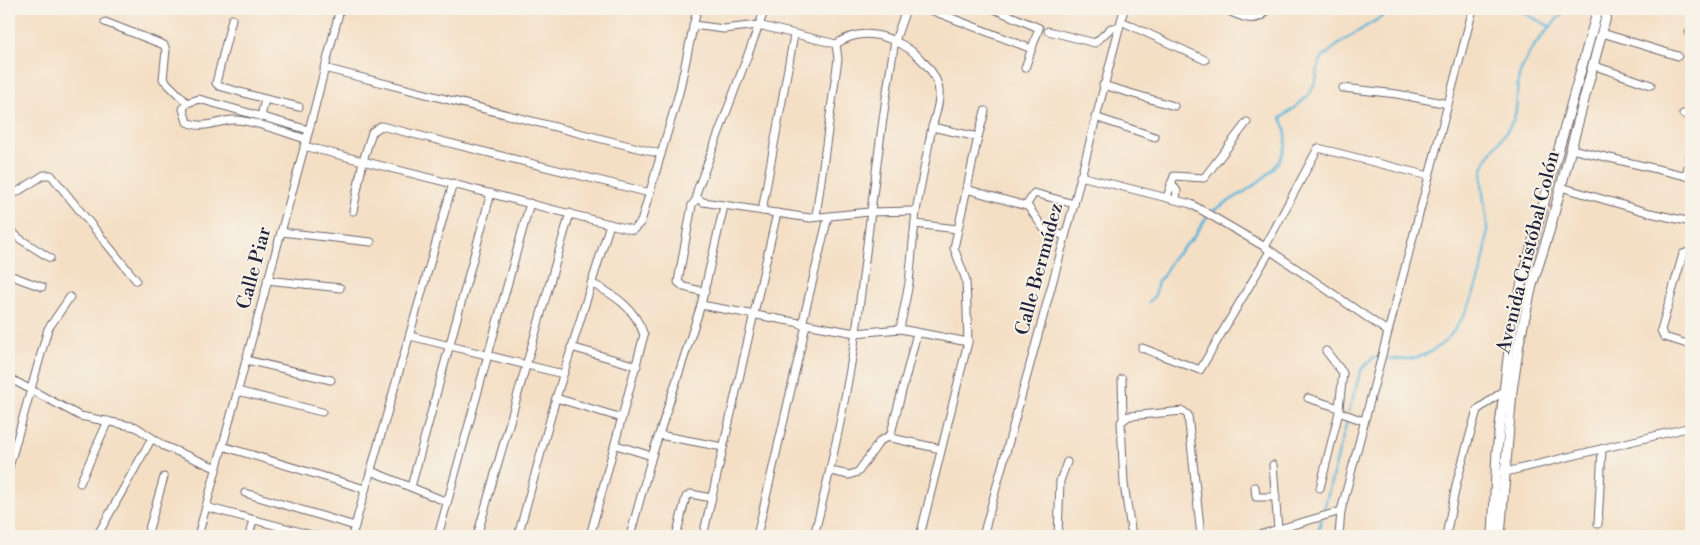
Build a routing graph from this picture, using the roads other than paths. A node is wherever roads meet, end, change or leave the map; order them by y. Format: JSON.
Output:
{"nodes":[{"id":1,"x":340,"y":9,"type":"edge"},
{"id":2,"x":697,"y":9,"type":"edge"},
{"id":3,"x":765,"y":9,"type":"edge"},
{"id":4,"x":906,"y":9,"type":"edge"},
{"id":5,"x":928,"y":9,"type":"edge"},
{"id":6,"x":994,"y":9,"type":"edge"},
{"id":7,"x":1124,"y":9,"type":"edge"},
{"id":8,"x":1225,"y":9,"type":"edge"},
{"id":9,"x":1266,"y":9,"type":"edge"},
{"id":10,"x":1473,"y":9,"type":"edge"},
{"id":11,"x":1598,"y":9,"type":"edge"},
{"id":12,"x":1608,"y":9,"type":"edge"},
{"id":13,"x":232,"y":19,"type":"dead end"},
{"id":14,"x":105,"y":22,"type":"dead end"},
{"id":15,"x":1120,"y":24,"type":"junction"},
{"id":16,"x":693,"y":25,"type":"junction"},
{"id":17,"x":758,"y":25,"type":"junction"},
{"id":18,"x":1048,"y":31,"type":"dead end"},
{"id":19,"x":1602,"y":33,"type":"junction"},
{"id":20,"x":794,"y":35,"type":"junction"},
{"id":21,"x":895,"y":41,"type":"junction"},
{"id":22,"x":836,"y":44,"type":"junction"},
{"id":23,"x":1032,"y":49,"type":"junction"},
{"id":24,"x":1678,"y":56,"type":"dead end"},
{"id":25,"x":1205,"y":60,"type":"dead end"},
{"id":26,"x":1592,"y":65,"type":"junction"},
{"id":27,"x":324,"y":68,"type":"junction"},
{"id":28,"x":1024,"y":68,"type":"dead end"},
{"id":29,"x":1104,"y":85,"type":"junction"},
{"id":30,"x":1651,"y":85,"type":"dead end"},
{"id":31,"x":1343,"y":88,"type":"dead end"},
{"id":32,"x":265,"y":99,"type":"junction"},
{"id":33,"x":187,"y":103,"type":"junction"},
{"id":34,"x":1448,"y":104,"type":"junction"},
{"id":35,"x":1174,"y":106,"type":"dead end"},
{"id":36,"x":299,"y":107,"type":"dead end"},
{"id":37,"x":985,"y":111,"type":"dead end"},
{"id":38,"x":1683,"y":114,"type":"dead end"},
{"id":39,"x":1691,"y":116,"type":"edge"},
{"id":40,"x":261,"y":117,"type":"junction"},
{"id":41,"x":1095,"y":117,"type":"junction"},
{"id":42,"x":1247,"y":122,"type":"dead end"},
{"id":43,"x":932,"y":127,"type":"junction"},
{"id":44,"x":309,"y":130,"type":"junction"},
{"id":45,"x":978,"y":137,"type":"junction"},
{"id":46,"x":1155,"y":137,"type":"dead end"},
{"id":47,"x":305,"y":142,"type":"junction"},
{"id":48,"x":1571,"y":150,"type":"junction"},
{"id":49,"x":1691,"y":152,"type":"edge"},
{"id":50,"x":661,"y":154,"type":"junction"},
{"id":51,"x":363,"y":161,"type":"junction"},
{"id":52,"x":1080,"y":176,"type":"junction"},
{"id":53,"x":1428,"y":176,"type":"junction"},
{"id":54,"x":1688,"y":176,"type":"edge"},
{"id":55,"x":453,"y":183,"type":"junction"},
{"id":56,"x":1171,"y":183,"type":"junction"},
{"id":57,"x":1561,"y":187,"type":"junction"},
{"id":58,"x":966,"y":189,"type":"junction"},
{"id":59,"x":491,"y":193,"type":"junction"},
{"id":60,"x":650,"y":193,"type":"junction"},
{"id":61,"x":9,"y":197,"type":"edge"},
{"id":62,"x":1166,"y":197,"type":"junction"},
{"id":63,"x":697,"y":198,"type":"junction"},
{"id":64,"x":1176,"y":199,"type":"junction"},
{"id":65,"x":530,"y":203,"type":"junction"},
{"id":66,"x":1074,"y":204,"type":"junction"},
{"id":67,"x":1027,"y":205,"type":"junction"},
{"id":68,"x":724,"y":206,"type":"junction"},
{"id":69,"x":353,"y":211,"type":"dead end"},
{"id":70,"x":916,"y":211,"type":"junction"},
{"id":71,"x":762,"y":212,"type":"junction"},
{"id":72,"x":869,"y":212,"type":"junction"},
{"id":73,"x":570,"y":213,"type":"junction"},
{"id":74,"x":777,"y":213,"type":"junction"},
{"id":75,"x":816,"y":216,"type":"junction"},
{"id":76,"x":828,"y":217,"type":"junction"},
{"id":77,"x":1691,"y":222,"type":"edge"},
{"id":78,"x":610,"y":224,"type":"junction"},
{"id":79,"x":915,"y":224,"type":"junction"},
{"id":80,"x":9,"y":229,"type":"edge"},
{"id":81,"x":957,"y":229,"type":"junction"},
{"id":82,"x":281,"y":232,"type":"junction"},
{"id":83,"x":1065,"y":236,"type":"junction"},
{"id":84,"x":371,"y":242,"type":"dead end"},
{"id":85,"x":1268,"y":249,"type":"junction"},
{"id":86,"x":1691,"y":251,"type":"edge"},
{"id":87,"x":50,"y":258,"type":"dead end"},
{"id":88,"x":9,"y":275,"type":"edge"},
{"id":89,"x":136,"y":280,"type":"dead end"},
{"id":90,"x":267,"y":280,"type":"junction"},
{"id":91,"x":591,"y":283,"type":"junction"},
{"id":92,"x":42,"y":287,"type":"dead end"},
{"id":93,"x":340,"y":288,"type":"dead end"},
{"id":94,"x":705,"y":292,"type":"junction"},
{"id":95,"x":70,"y":297,"type":"dead end"},
{"id":96,"x":701,"y":305,"type":"junction"},
{"id":97,"x":753,"y":315,"type":"junction"},
{"id":98,"x":804,"y":325,"type":"junction"},
{"id":99,"x":900,"y":329,"type":"junction"},
{"id":100,"x":1387,"y":331,"type":"junction"},
{"id":101,"x":856,"y":333,"type":"junction"},
{"id":102,"x":917,"y":333,"type":"junction"},
{"id":103,"x":410,"y":336,"type":"junction"},
{"id":104,"x":968,"y":342,"type":"junction"},
{"id":105,"x":1691,"y":345,"type":"edge"},
{"id":106,"x":449,"y":347,"type":"junction"},
{"id":107,"x":571,"y":347,"type":"junction"},
{"id":108,"x":1142,"y":348,"type":"dead end"},
{"id":109,"x":1326,"y":352,"type":"dead end"},
{"id":110,"x":488,"y":356,"type":"junction"},
{"id":111,"x":246,"y":360,"type":"junction"},
{"id":112,"x":526,"y":365,"type":"junction"},
{"id":113,"x":637,"y":366,"type":"junction"},
{"id":114,"x":563,"y":374,"type":"junction"},
{"id":115,"x":9,"y":378,"type":"edge"},
{"id":116,"x":1122,"y":379,"type":"dead end"},
{"id":117,"x":331,"y":380,"type":"dead end"},
{"id":118,"x":31,"y":390,"type":"junction"},
{"id":119,"x":237,"y":392,"type":"junction"},
{"id":120,"x":1502,"y":392,"type":"junction"},
{"id":121,"x":556,"y":398,"type":"junction"},
{"id":122,"x":1308,"y":398,"type":"dead end"},
{"id":123,"x":1339,"y":410,"type":"junction"},
{"id":124,"x":322,"y":412,"type":"dead end"},
{"id":125,"x":622,"y":418,"type":"junction"},
{"id":126,"x":1123,"y":418,"type":"junction"},
{"id":127,"x":108,"y":421,"type":"junction"},
{"id":128,"x":1364,"y":421,"type":"junction"},
{"id":129,"x":1691,"y":427,"type":"edge"},
{"id":130,"x":659,"y":435,"type":"junction"},
{"id":131,"x":890,"y":437,"type":"junction"},
{"id":132,"x":152,"y":438,"type":"junction"},
{"id":133,"x":616,"y":445,"type":"junction"},
{"id":134,"x":222,"y":446,"type":"junction"},
{"id":135,"x":724,"y":447,"type":"junction"},
{"id":136,"x":941,"y":449,"type":"junction"},
{"id":137,"x":1602,"y":449,"type":"junction"},
{"id":138,"x":652,"y":456,"type":"junction"},
{"id":139,"x":1067,"y":462,"type":"dead end"},
{"id":140,"x":1273,"y":465,"type":"dead end"},
{"id":141,"x":9,"y":467,"type":"edge"},
{"id":142,"x":216,"y":468,"type":"junction"},
{"id":143,"x":371,"y":471,"type":"junction"},
{"id":144,"x":831,"y":471,"type":"junction"},
{"id":145,"x":1500,"y":474,"type":"junction"},
{"id":146,"x":164,"y":477,"type":"dead end"},
{"id":147,"x":80,"y":483,"type":"dead end"},
{"id":148,"x":411,"y":487,"type":"junction"},
{"id":149,"x":1254,"y":487,"type":"dead end"},
{"id":150,"x":1320,"y":488,"type":"dead end"},
{"id":151,"x":365,"y":489,"type":"junction"},
{"id":152,"x":245,"y":493,"type":"dead end"},
{"id":153,"x":711,"y":498,"type":"junction"},
{"id":154,"x":1276,"y":498,"type":"junction"},
{"id":155,"x":447,"y":502,"type":"junction"},
{"id":156,"x":206,"y":507,"type":"junction"},
{"id":157,"x":1341,"y":512,"type":"junction"},
{"id":158,"x":253,"y":520,"type":"junction"},
{"id":159,"x":1598,"y":524,"type":"dead end"},
{"id":160,"x":355,"y":526,"type":"junction"},
{"id":161,"x":1278,"y":529,"type":"junction"},
{"id":162,"x":920,"y":532,"type":"dead end"},
{"id":163,"x":97,"y":536,"type":"edge"},
{"id":164,"x":147,"y":536,"type":"edge"},
{"id":165,"x":198,"y":536,"type":"edge"},
{"id":166,"x":249,"y":536,"type":"edge"},
{"id":167,"x":316,"y":536,"type":"edge"},
{"id":168,"x":352,"y":536,"type":"edge"},
{"id":169,"x":438,"y":536,"type":"edge"},
{"id":170,"x":478,"y":536,"type":"edge"},
{"id":171,"x":518,"y":536,"type":"edge"},
{"id":172,"x":590,"y":536,"type":"edge"},
{"id":173,"x":630,"y":536,"type":"edge"},
{"id":174,"x":676,"y":536,"type":"edge"},
{"id":175,"x":703,"y":536,"type":"edge"},
{"id":176,"x":757,"y":536,"type":"edge"},
{"id":177,"x":814,"y":536,"type":"edge"},
{"id":178,"x":983,"y":536,"type":"edge"},
{"id":179,"x":1058,"y":536,"type":"edge"},
{"id":180,"x":1132,"y":536,"type":"edge"},
{"id":181,"x":1201,"y":536,"type":"edge"},
{"id":182,"x":1255,"y":536,"type":"edge"},
{"id":183,"x":1339,"y":536,"type":"edge"},
{"id":184,"x":1446,"y":536,"type":"edge"},
{"id":185,"x":1499,"y":536,"type":"edge"}],
"edges":[{"from":1,"to":27,"type":"street","name":"Calle Piar"},
{"from":2,"to":16,"type":"street"},
{"from":3,"to":17,"type":"street"},
{"from":4,"to":21,"type":"street"},
{"from":5,"to":23,"type":"street"},
{"from":6,"to":23,"type":"street"},
{"from":7,"to":15,"type":"street","name":"Calle Bermúdez"},
{"from":8,"to":9,"type":"street"},
{"from":10,"to":34,"type":"street"},
{"from":11,"to":120,"type":"street","name":"Avenida Cristóbal Colón"},
{"from":12,"to":19,"type":"street","name":"Avenida Cristóbal Colón"},
{"from":13,"to":32,"type":"street"},
{"from":14,"to":33,"type":"street"},
{"from":15,"to":18,"type":"street"},
{"from":15,"to":25,"type":"street"},
{"from":15,"to":29,"type":"street","name":"Calle Bermúdez"},
{"from":16,"to":17,"type":"street"},
{"from":16,"to":50,"type":"street"},
{"from":17,"to":20,"type":"street"},
{"from":17,"to":63,"type":"street"},
{"from":19,"to":24,"type":"street"},
{"from":19,"to":26,"type":"street","name":"Avenida Cristóbal Colón"},
{"from":20,"to":22,"type":"street"},
{"from":20,"to":71,"type":"street"},
{"from":21,"to":22,"type":"street"},
{"from":21,"to":43,"type":"street"},
{"from":21,"to":72,"type":"street"},
{"from":22,"to":75,"type":"street"},
{"from":23,"to":28,"type":"street"},
{"from":26,"to":30,"type":"street"},
{"from":26,"to":48,"type":"street","name":"Avenida Cristóbal Colón"},
{"from":27,"to":44,"type":"street","name":"Calle Piar"},
{"from":27,"to":50,"type":"street"},
{"from":29,"to":35,"type":"street"},
{"from":29,"to":41,"type":"street","name":"Calle Bermúdez"},
{"from":31,"to":34,"type":"street"},
{"from":32,"to":36,"type":"street"},
{"from":32,"to":40,"type":"street"},
{"from":33,"to":40,"type":"street"},
{"from":33,"to":47,"type":"street"},
{"from":34,"to":53,"type":"street"},
{"from":37,"to":45,"type":"street"},
{"from":38,"to":39,"type":"street"},
{"from":40,"to":44,"type":"street"},
{"from":41,"to":46,"type":"street"},
{"from":41,"to":52,"type":"street","name":"Calle Bermúdez"},
{"from":42,"to":56,"type":"street"},
{"from":43,"to":45,"type":"street"},
{"from":43,"to":70,"type":"street"},
{"from":44,"to":47,"type":"street","name":"Calle Piar"},
{"from":45,"to":58,"type":"street"},
{"from":47,"to":51,"type":"street"},
{"from":47,"to":82,"type":"street","name":"Calle Piar"},
{"from":48,"to":54,"type":"street"},
{"from":48,"to":57,"type":"street","name":"Avenida Cristóbal Colón"},
{"from":49,"to":54,"type":"street"},
{"from":50,"to":60,"type":"street"},
{"from":51,"to":55,"type":"street"},
{"from":51,"to":60,"type":"street"},
{"from":51,"to":69,"type":"street"},
{"from":52,"to":62,"type":"street"},
{"from":52,"to":66,"type":"street","name":"Calle Bermúdez"},
{"from":53,"to":85,"type":"street"},
{"from":53,"to":100,"type":"street"},
{"from":55,"to":59,"type":"street"},
{"from":55,"to":103,"type":"street"},
{"from":56,"to":62,"type":"street"},
{"from":56,"to":64,"type":"street"},
{"from":57,"to":77,"type":"street"},
{"from":57,"to":145,"type":"street","name":"Avenida Cristóbal Colón"},
{"from":58,"to":67,"type":"street"},
{"from":58,"to":81,"type":"street"},
{"from":59,"to":65,"type":"street"},
{"from":59,"to":106,"type":"street"},
{"from":60,"to":78,"type":"street"},
{"from":61,"to":89,"type":"street"},
{"from":62,"to":64,"type":"street"},
{"from":63,"to":68,"type":"street"},
{"from":63,"to":94,"type":"street"},
{"from":64,"to":85,"type":"street"},
{"from":65,"to":73,"type":"street"},
{"from":65,"to":110,"type":"street"},
{"from":66,"to":67,"type":"street"},
{"from":66,"to":83,"type":"street","name":"Calle Bermúdez"},
{"from":67,"to":83,"type":"street"},
{"from":68,"to":71,"type":"street"},
{"from":68,"to":94,"type":"street"},
{"from":70,"to":72,"type":"street"},
{"from":70,"to":79,"type":"street"},
{"from":71,"to":74,"type":"street"},
{"from":72,"to":76,"type":"street"},
{"from":72,"to":101,"type":"street"},
{"from":73,"to":78,"type":"street"},
{"from":73,"to":112,"type":"street"},
{"from":74,"to":75,"type":"street"},
{"from":74,"to":97,"type":"street"},
{"from":75,"to":76,"type":"street"},
{"from":76,"to":98,"type":"street"},
{"from":78,"to":91,"type":"street"},
{"from":79,"to":81,"type":"street"},
{"from":79,"to":99,"type":"street"},
{"from":80,"to":87,"type":"street"},
{"from":81,"to":104,"type":"street"},
{"from":82,"to":84,"type":"street"},
{"from":82,"to":90,"type":"street","name":"Calle Piar"},
{"from":83,"to":178,"type":"street","name":"Calle Bermúdez"},
{"from":85,"to":100,"type":"street"},
{"from":85,"to":108,"type":"street"},
{"from":86,"to":105,"type":"street"},
{"from":88,"to":92,"type":"street"},
{"from":90,"to":93,"type":"street"},
{"from":90,"to":111,"type":"street","name":"Calle Piar"},
{"from":91,"to":107,"type":"street"},
{"from":91,"to":113,"type":"street"},
{"from":94,"to":96,"type":"street"},
{"from":95,"to":118,"type":"street"},
{"from":96,"to":97,"type":"street"},
{"from":96,"to":130,"type":"street"},
{"from":97,"to":98,"type":"street"},
{"from":97,"to":135,"type":"street"},
{"from":98,"to":101,"type":"street"},
{"from":98,"to":176,"type":"street"},
{"from":99,"to":101,"type":"street"},
{"from":99,"to":102,"type":"street"},
{"from":100,"to":128,"type":"street"},
{"from":101,"to":144,"type":"street"},
{"from":102,"to":104,"type":"street"},
{"from":102,"to":131,"type":"street"},
{"from":103,"to":106,"type":"street"},
{"from":103,"to":143,"type":"street"},
{"from":104,"to":136,"type":"street"},
{"from":106,"to":110,"type":"street"},
{"from":106,"to":148,"type":"street"},
{"from":107,"to":113,"type":"street"},
{"from":107,"to":114,"type":"street"},
{"from":109,"to":123,"type":"street"},
{"from":110,"to":112,"type":"street"},
{"from":110,"to":155,"type":"street"},
{"from":111,"to":117,"type":"street"},
{"from":111,"to":119,"type":"street","name":"Calle Piar"},
{"from":112,"to":114,"type":"street"},
{"from":112,"to":170,"type":"street"},
{"from":113,"to":125,"type":"street"},
{"from":114,"to":121,"type":"street"},
{"from":115,"to":118,"type":"street"},
{"from":116,"to":126,"type":"street"},
{"from":118,"to":127,"type":"street"},
{"from":118,"to":141,"type":"street"},
{"from":119,"to":124,"type":"street"},
{"from":119,"to":134,"type":"street","name":"Calle Piar"},
{"from":120,"to":145,"type":"street","name":"Avenida Cristóbal Colón"},
{"from":120,"to":184,"type":"street"},
{"from":121,"to":125,"type":"street"},
{"from":121,"to":171,"type":"street"},
{"from":122,"to":123,"type":"street"},
{"from":123,"to":128,"type":"street"},
{"from":123,"to":150,"type":"street"},
{"from":125,"to":133,"type":"street"},
{"from":126,"to":180,"type":"street"},
{"from":126,"to":181,"type":"street"},
{"from":127,"to":132,"type":"street"},
{"from":127,"to":147,"type":"street"},
{"from":128,"to":157,"type":"street"},
{"from":129,"to":137,"type":"street"},
{"from":130,"to":135,"type":"street"},
{"from":130,"to":138,"type":"street"},
{"from":131,"to":136,"type":"street"},
{"from":131,"to":144,"type":"street"},
{"from":132,"to":142,"type":"street"},
{"from":132,"to":163,"type":"street"},
{"from":133,"to":138,"type":"street"},
{"from":133,"to":172,"type":"street"},
{"from":134,"to":142,"type":"street","name":"Calle Piar"},
{"from":134,"to":151,"type":"street"},
{"from":135,"to":153,"type":"street"},
{"from":136,"to":162,"type":"street"},
{"from":137,"to":145,"type":"street"},
{"from":137,"to":159,"type":"street"},
{"from":138,"to":173,"type":"street"},
{"from":139,"to":179,"type":"street"},
{"from":140,"to":154,"type":"street"},
{"from":142,"to":156,"type":"street","name":"Calle Piar"},
{"from":143,"to":148,"type":"street"},
{"from":143,"to":151,"type":"street"},
{"from":144,"to":177,"type":"street"},
{"from":145,"to":185,"type":"street","name":"Avenida Cristóbal Colón"},
{"from":146,"to":164,"type":"street"},
{"from":148,"to":155,"type":"street"},
{"from":149,"to":154,"type":"street"},
{"from":151,"to":160,"type":"street"},
{"from":152,"to":160,"type":"street"},
{"from":153,"to":174,"type":"street"},
{"from":153,"to":175,"type":"street"},
{"from":154,"to":161,"type":"street"},
{"from":155,"to":169,"type":"street"},
{"from":156,"to":158,"type":"street"},
{"from":156,"to":165,"type":"street","name":"Calle Piar"},
{"from":157,"to":161,"type":"street"},
{"from":157,"to":183,"type":"street"},
{"from":158,"to":166,"type":"street"},
{"from":158,"to":167,"type":"street"},
{"from":160,"to":168,"type":"street"},
{"from":161,"to":182,"type":"street"}]}
